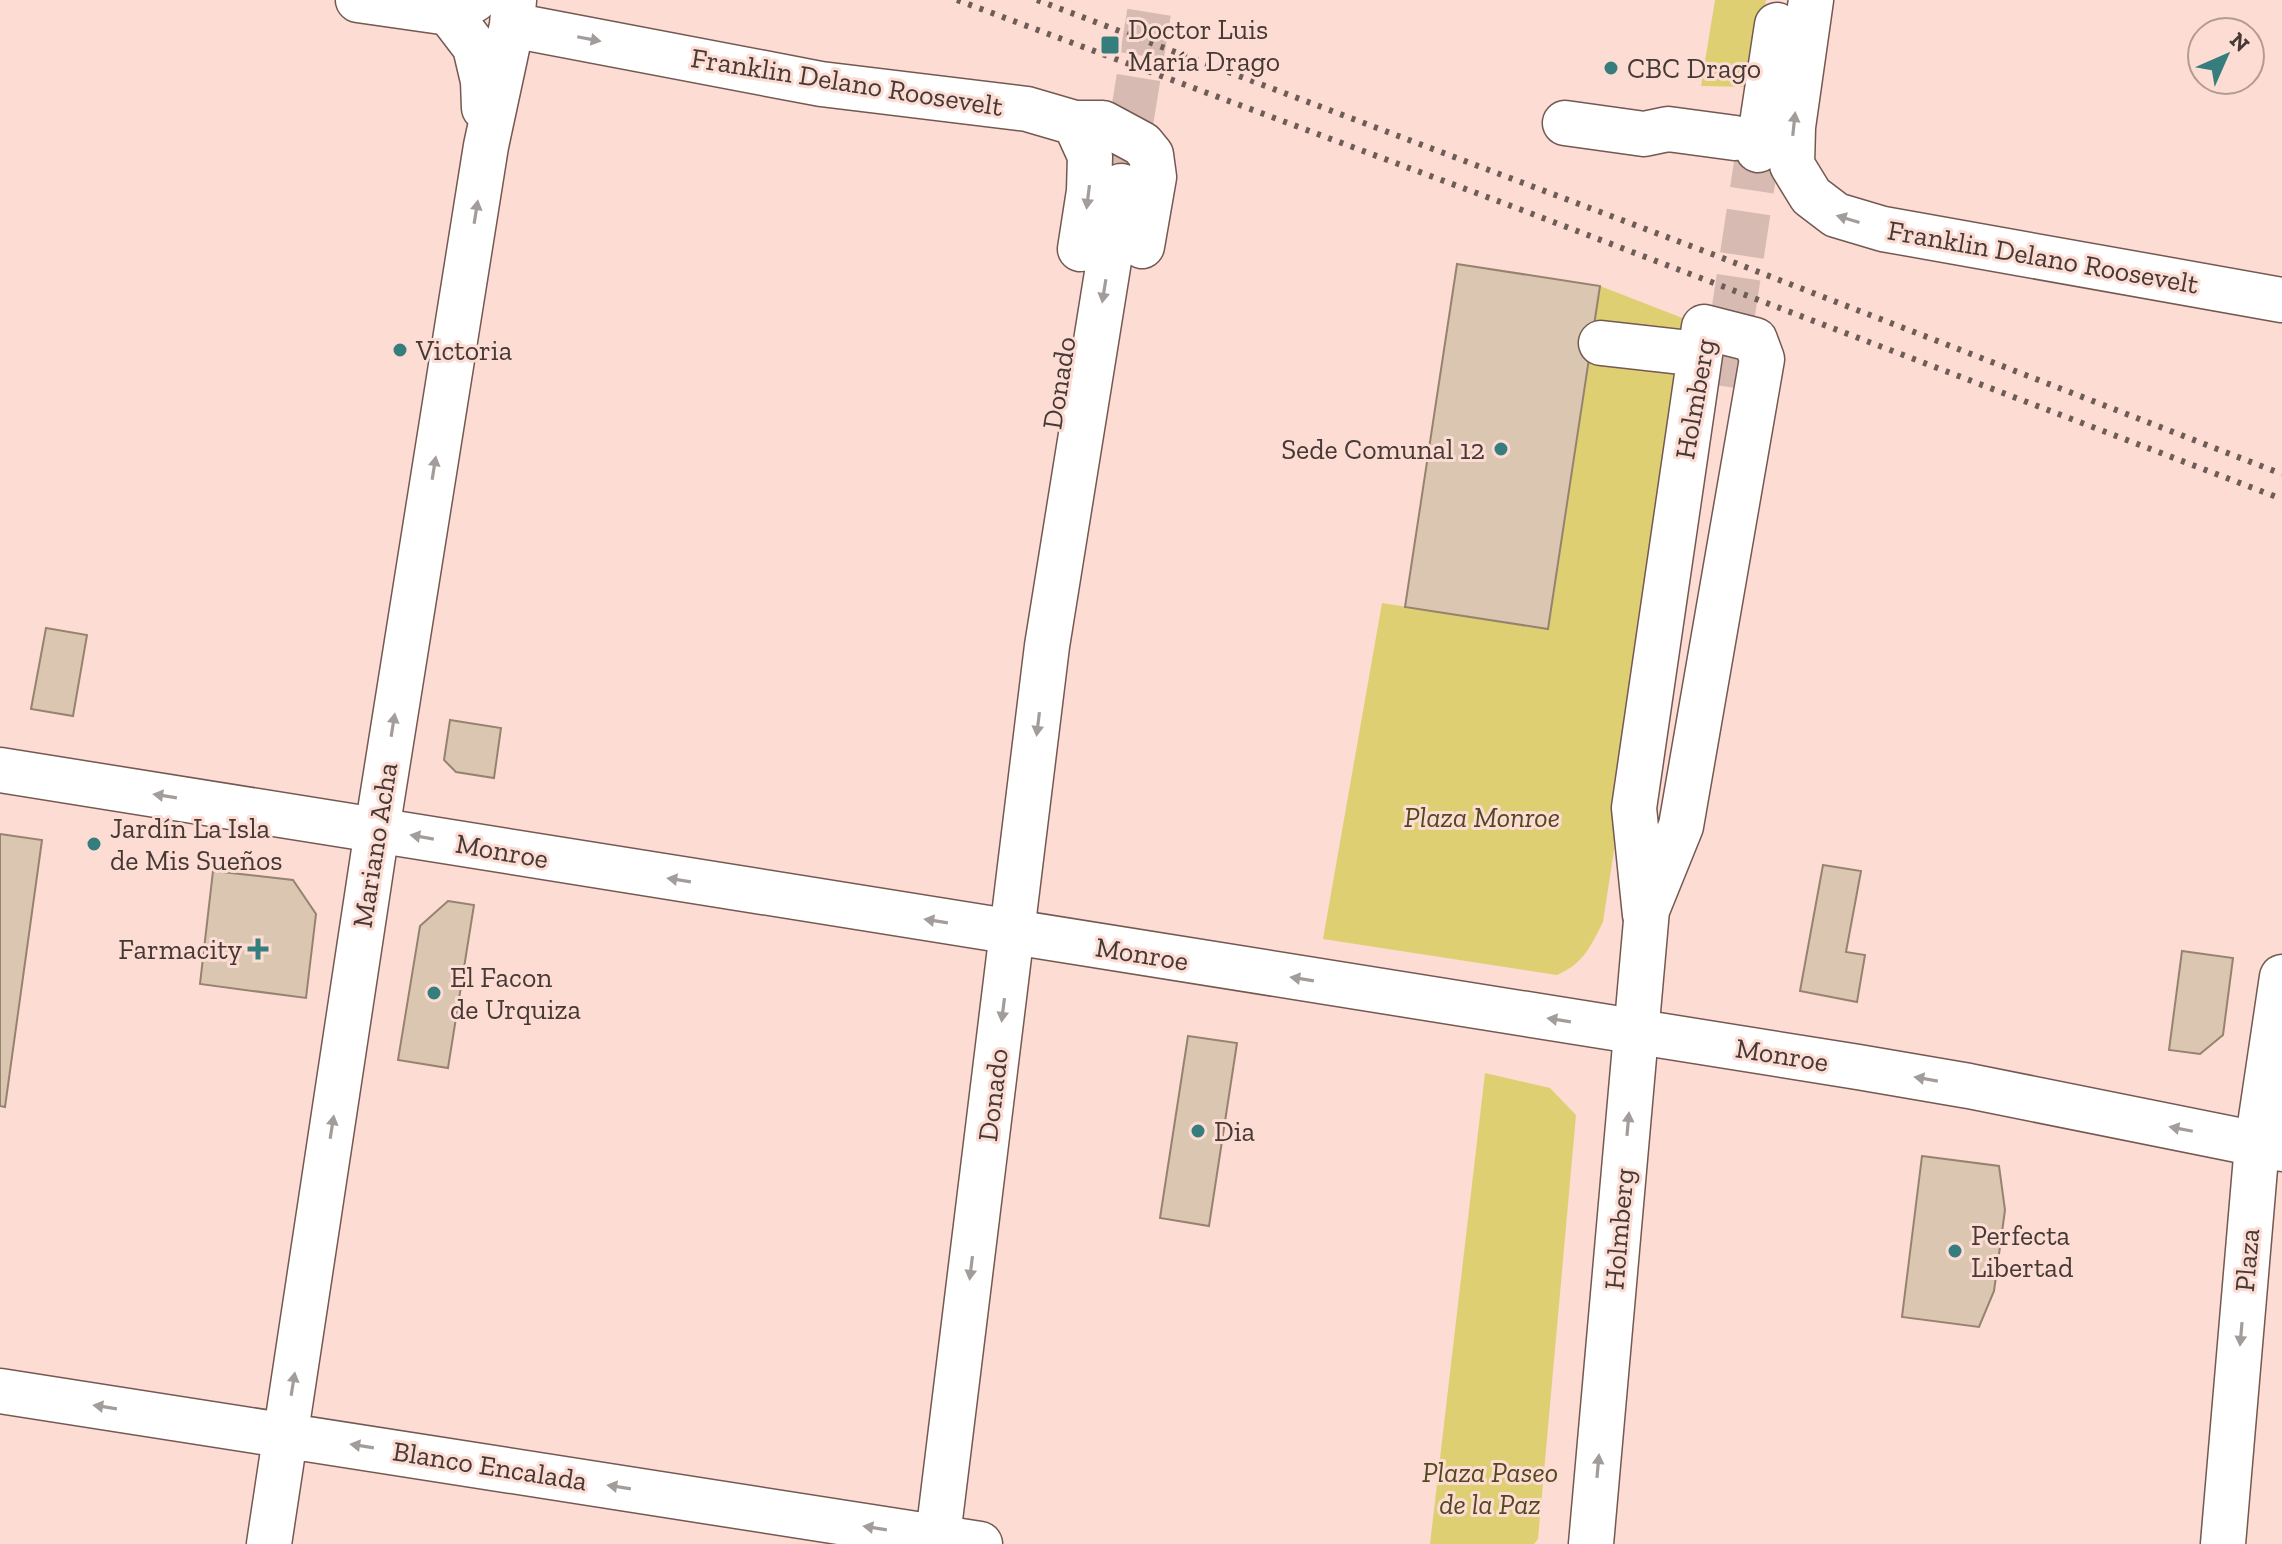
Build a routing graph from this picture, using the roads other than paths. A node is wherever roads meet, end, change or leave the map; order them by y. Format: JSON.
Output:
{"nodes":[{"id":1,"x":358,"y":0,"type":"edge"},
{"id":2,"x":1781,"y":0,"type":"edge"},
{"id":3,"x":1811,"y":0,"type":"edge"},
{"id":4,"x":462,"y":6,"type":"edge"},
{"id":5,"x":513,"y":12,"type":"edge"},
{"id":6,"x":1075,"y":123,"type":"junction"},
{"id":7,"x":1565,"y":123,"type":"dead end"},
{"id":8,"x":486,"y":146,"type":"junction"},
{"id":9,"x":1137,"y":181,"type":"joint"},
{"id":10,"x":2282,"y":300,"type":"edge"},
{"id":11,"x":1601,"y":343,"type":"dead end"},
{"id":12,"x":1710,"y":370,"type":"junction"},
{"id":13,"x":1047,"y":646,"type":"junction"},
{"id":14,"x":0,"y":770,"type":"edge"},
{"id":15,"x":377,"y":830,"type":"junction"},
{"id":16,"x":1645,"y":915,"type":"junction"},
{"id":17,"x":1013,"y":933,"type":"junction"},
{"id":18,"x":2282,"y":977,"type":"edge"},
{"id":19,"x":1636,"y":1032,"type":"junction"},
{"id":20,"x":2270,"y":1147,"type":"edge"},
{"id":21,"x":0,"y":1391,"type":"edge"},
{"id":22,"x":285,"y":1434,"type":"junction"},
{"id":23,"x":937,"y":1541,"type":"edge"},
{"id":24,"x":269,"y":1544,"type":"edge"},
{"id":25,"x":980,"y":1544,"type":"edge"},
{"id":26,"x":1591,"y":1544,"type":"edge"},
{"id":27,"x":2223,"y":1544,"type":"edge"}],
"edges":[{"from":1,"to":4,"type":"street"},
{"from":2,"to":7,"type":"street"},
{"from":10,"to":3,"type":"street","name":"Franklin Delano Roosevelt","one_way":true},
{"from":4,"to":8,"type":"street","name":"Mariano Acha"},
{"from":5,"to":6,"type":"street","name":"Franklin Delano Roosevelt","one_way":true},
{"from":5,"to":8,"type":"street","name":"Mariano Acha"},
{"from":6,"to":9,"type":"street","name":"Franklin Delano Roosevelt"},
{"from":6,"to":13,"type":"street","name":"Donado","one_way":true},
{"from":15,"to":8,"type":"street","name":"Mariano Acha","one_way":true},
{"from":9,"to":13,"type":"street","name":"Donado"},
{"from":11,"to":12,"type":"street"},
{"from":12,"to":16,"type":"street","name":"Holmberg"},
{"from":12,"to":16,"type":"street","name":"Holmberg"},
{"from":13,"to":17,"type":"street","name":"Donado","one_way":true},
{"from":15,"to":14,"type":"street","name":"Monroe","one_way":true},
{"from":17,"to":15,"type":"street","name":"Monroe","one_way":true},
{"from":22,"to":15,"type":"street","name":"Mariano Acha","one_way":true},
{"from":16,"to":19,"type":"street","name":"Holmberg"},
{"from":19,"to":17,"type":"street","name":"Monroe","one_way":true},
{"from":17,"to":23,"type":"street","name":"Donado","one_way":true},
{"from":18,"to":20,"type":"street","name":"Plaza"},
{"from":20,"to":19,"type":"street","name":"Monroe","one_way":true},
{"from":26,"to":19,"type":"street","name":"Holmberg","one_way":true},
{"from":20,"to":27,"type":"street","name":"Plaza","one_way":true},
{"from":22,"to":21,"type":"street","name":"Blanco Encalada","one_way":true},
{"from":23,"to":22,"type":"street","name":"Blanco Encalada","one_way":true},
{"from":22,"to":24,"type":"street","name":"Mariano Acha"},
{"from":23,"to":25,"type":"street","name":"Blanco Encalada"}]}
